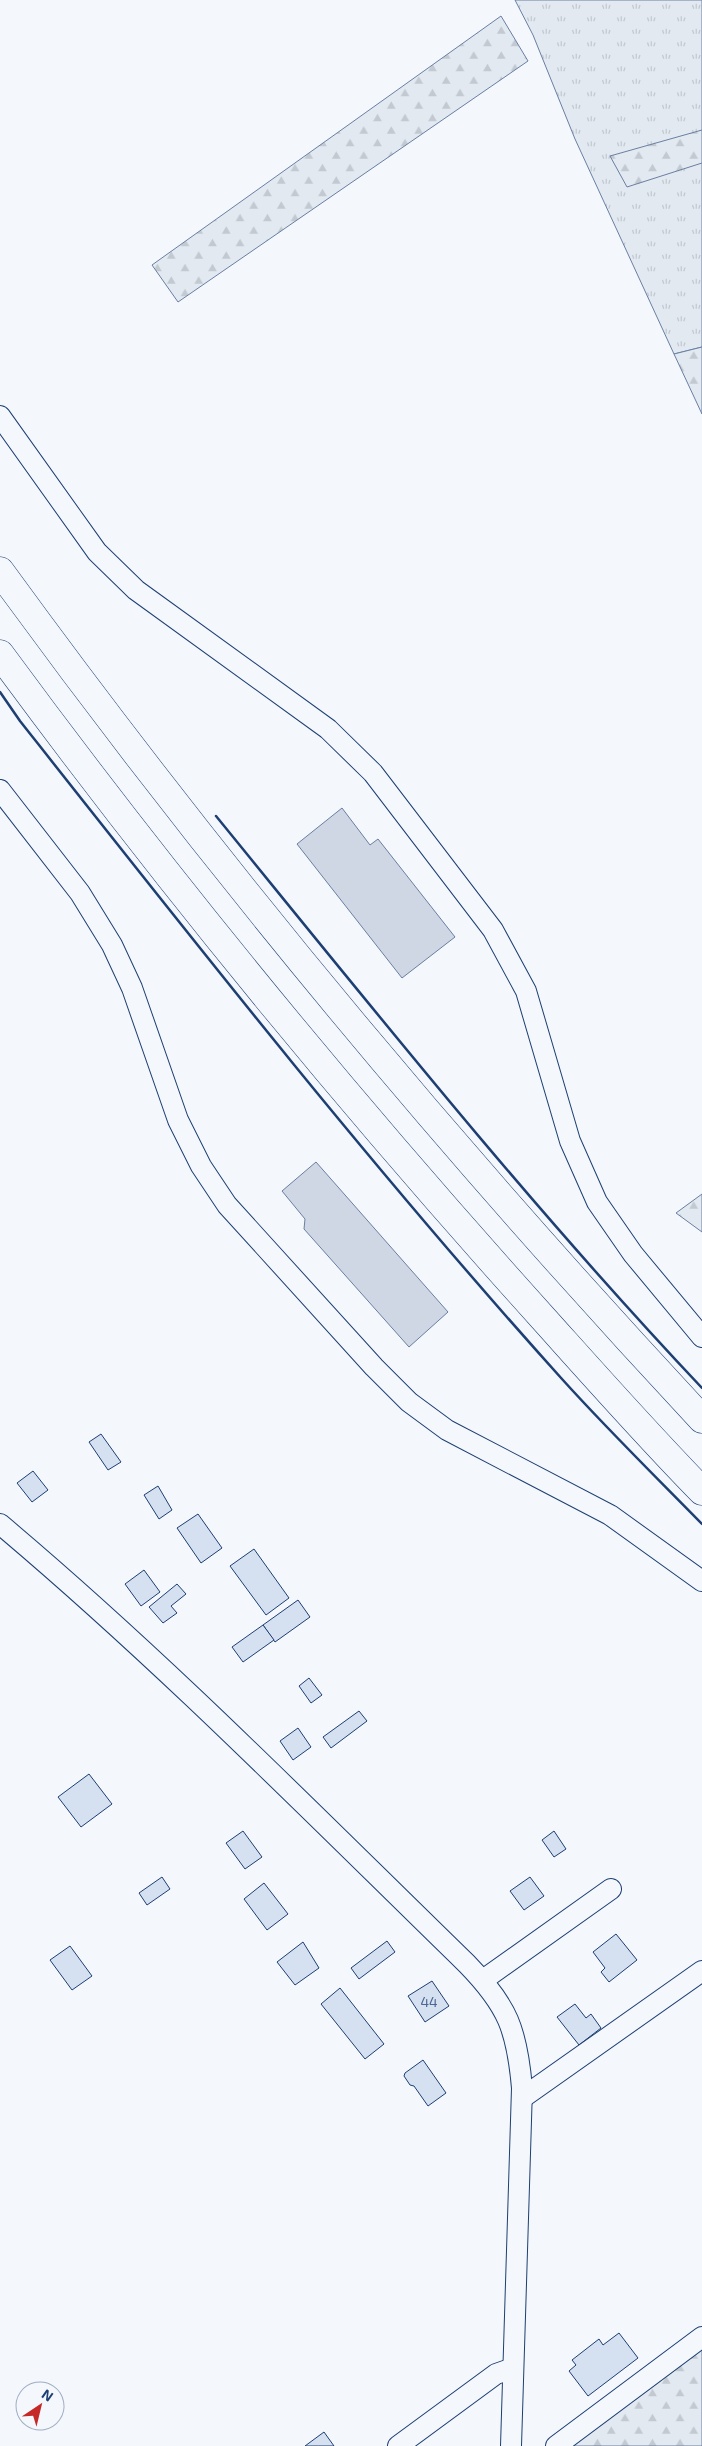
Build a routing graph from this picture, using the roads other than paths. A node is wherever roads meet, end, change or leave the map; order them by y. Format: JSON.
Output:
{"nodes":[{"id":1,"x":0,"y":416,"type":"edge"},
{"id":2,"x":0,"y":571,"type":"edge"},
{"id":3,"x":0,"y":654,"type":"edge"},
{"id":4,"x":0,"y":790,"type":"edge"},
{"id":5,"x":702,"y":1337,"type":"edge"},
{"id":6,"x":702,"y":1419,"type":"edge"},
{"id":7,"x":702,"y":1491,"type":"edge"},
{"id":8,"x":0,"y":1524,"type":"edge"},
{"id":9,"x":702,"y":1580,"type":"edge"},
{"id":10,"x":611,"y":1889,"type":"dead end"},
{"id":11,"x":702,"y":1971,"type":"edge"},
{"id":12,"x":483,"y":1980,"type":"junction"},
{"id":13,"x":522,"y":2098,"type":"junction"},
{"id":14,"x":702,"y":2337,"type":"edge"},
{"id":15,"x":513,"y":2368,"type":"junction"},
{"id":16,"x":398,"y":2446,"type":"edge"},
{"id":17,"x":511,"y":2446,"type":"edge"},
{"id":18,"x":556,"y":2446,"type":"edge"}],
"edges":[{"from":1,"to":5,"type":"street"},
{"from":2,"to":6,"type":"highway"},
{"from":3,"to":7,"type":"highway"},
{"from":4,"to":9,"type":"street"},
{"from":8,"to":12,"type":"street"},
{"from":10,"to":12,"type":"street"},
{"from":11,"to":13,"type":"street"},
{"from":12,"to":13,"type":"street"},
{"from":13,"to":15,"type":"street"},
{"from":14,"to":18,"type":"street"},
{"from":15,"to":16,"type":"street"},
{"from":15,"to":17,"type":"street"}]}
